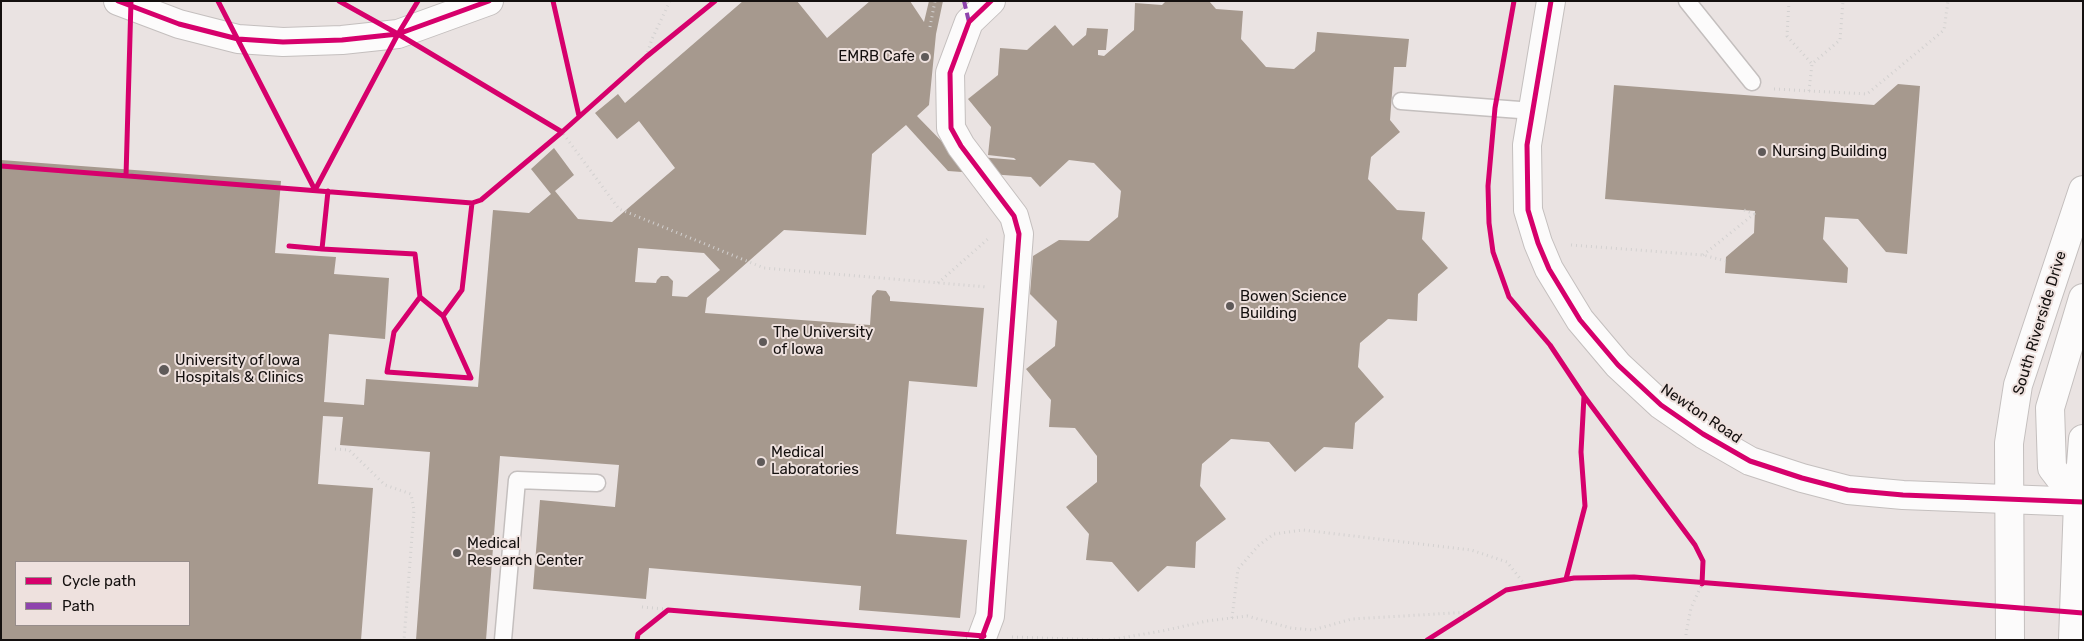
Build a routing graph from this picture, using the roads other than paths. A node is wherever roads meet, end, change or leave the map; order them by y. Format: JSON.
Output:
{"nodes":[{"id":1,"x":488,"y":1,"type":"edge"},
{"id":2,"x":991,"y":1,"type":"edge"},
{"id":3,"x":1552,"y":1,"type":"edge"},
{"id":4,"x":1687,"y":1,"type":"edge"},
{"id":5,"x":124,"y":4,"type":"edge"},
{"id":6,"x":967,"y":12,"type":"edge"},
{"id":7,"x":1759,"y":85,"type":"road end"},
{"id":8,"x":1401,"y":101,"type":"dead end"},
{"id":9,"x":1533,"y":111,"type":"junction"},
{"id":10,"x":2083,"y":190,"type":"edge"},
{"id":11,"x":2083,"y":298,"type":"edge"},
{"id":12,"x":2083,"y":439,"type":"edge"},
{"id":13,"x":597,"y":483,"type":"dead end"},
{"id":14,"x":2009,"y":500,"type":"junction"},
{"id":15,"x":2080,"y":502,"type":"edge"},
{"id":16,"x":982,"y":638,"type":"edge"},
{"id":17,"x":503,"y":640,"type":"edge"},
{"id":18,"x":2010,"y":640,"type":"edge"},
{"id":19,"x":2073,"y":640,"type":"edge"}],
"edges":[{"from":1,"to":5,"type":"street"},
{"from":2,"to":6,"type":"street"},
{"from":3,"to":9,"type":"street","name":"Newton Road"},
{"from":4,"to":7,"type":"lane"},
{"from":6,"to":16,"type":"street"},
{"from":8,"to":9,"type":"lane"},
{"from":9,"to":14,"type":"street","name":"Newton Road"},
{"from":10,"to":14,"type":"street","name":"South Riverside Drive"},
{"from":11,"to":15,"type":"street"},
{"from":12,"to":15,"type":"street"},
{"from":13,"to":17,"type":"lane"},
{"from":14,"to":15,"type":"street","name":"Newton Road"},
{"from":14,"to":18,"type":"street","name":"South Riverside Drive"},
{"from":15,"to":19,"type":"street"}]}
